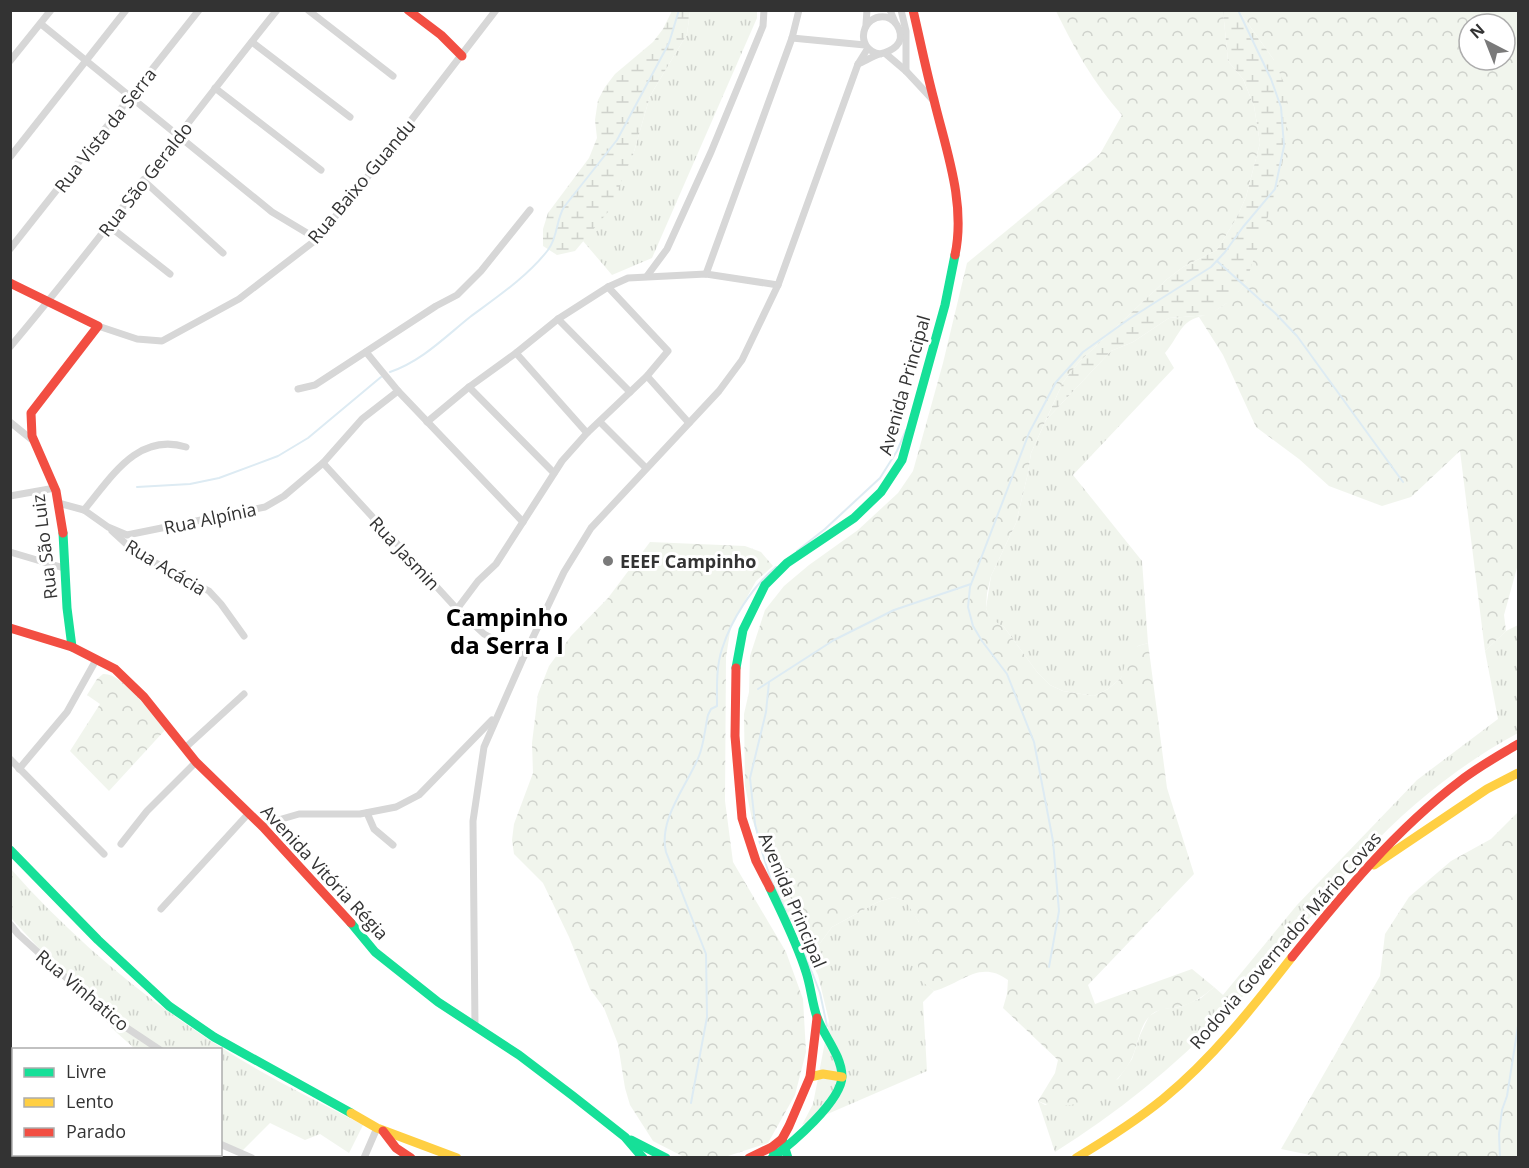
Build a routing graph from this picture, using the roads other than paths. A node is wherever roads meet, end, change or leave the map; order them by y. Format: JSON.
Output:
{"nodes":[{"id":1,"x":51,"y":10,"type":"edge"},
{"id":2,"x":126,"y":10,"type":"edge"},
{"id":3,"x":199,"y":10,"type":"edge"},
{"id":4,"x":278,"y":10,"type":"edge"},
{"id":5,"x":308,"y":10,"type":"edge"},
{"id":6,"x":496,"y":10,"type":"edge"},
{"id":7,"x":764,"y":10,"type":"edge"},
{"id":8,"x":799,"y":10,"type":"edge"},
{"id":9,"x":867,"y":10,"type":"edge"},
{"id":10,"x":890,"y":10,"type":"edge"},
{"id":11,"x":901,"y":10,"type":"edge"},
{"id":12,"x":913,"y":10,"type":"edge"},
{"id":13,"x":414,"y":12,"type":"edge"},
{"id":14,"x":876,"y":14,"type":"edge"},
{"id":15,"x":896,"y":22,"type":"junction"},
{"id":16,"x":41,"y":24,"type":"junction"},
{"id":17,"x":867,"y":24,"type":"junction"},
{"id":18,"x":903,"y":31,"type":"junction"},
{"id":19,"x":792,"y":39,"type":"junction"},
{"id":20,"x":252,"y":42,"type":"junction"},
{"id":21,"x":866,"y":46,"type":"junction"},
{"id":22,"x":883,"y":54,"type":"junction"},
{"id":23,"x":462,"y":56,"type":"junction"},
{"id":24,"x":10,"y":61,"type":"edge"},
{"id":25,"x":86,"y":61,"type":"junction"},
{"id":26,"x":858,"y":63,"type":"junction"},
{"id":27,"x":906,"y":71,"type":"junction"},
{"id":28,"x":393,"y":76,"type":"dead end"},
{"id":29,"x":215,"y":88,"type":"junction"},
{"id":30,"x":130,"y":98,"type":"junction"},
{"id":31,"x":934,"y":101,"type":"junction"},
{"id":32,"x":350,"y":117,"type":"dead end"},
{"id":33,"x":180,"y":135,"type":"junction"},
{"id":34,"x":10,"y":157,"type":"edge"},
{"id":35,"x":321,"y":170,"type":"dead end"},
{"id":36,"x":142,"y":180,"type":"junction"},
{"id":37,"x":530,"y":210,"type":"dead end"},
{"id":38,"x":108,"y":226,"type":"junction"},
{"id":39,"x":316,"y":239,"type":"junction"},
{"id":40,"x":10,"y":249,"type":"edge"},
{"id":41,"x":223,"y":253,"type":"dead end"},
{"id":42,"x":706,"y":273,"type":"junction"},
{"id":43,"x":170,"y":274,"type":"dead end"},
{"id":44,"x":647,"y":276,"type":"junction"},
{"id":45,"x":10,"y":283,"type":"edge"},
{"id":46,"x":778,"y":285,"type":"junction"},
{"id":47,"x":608,"y":287,"type":"junction"},
{"id":48,"x":49,"y":302,"type":"junction"},
{"id":49,"x":558,"y":319,"type":"junction"},
{"id":50,"x":98,"y":326,"type":"junction"},
{"id":51,"x":10,"y":347,"type":"edge"},
{"id":52,"x":366,"y":352,"type":"junction"},
{"id":53,"x":516,"y":353,"type":"junction"},
{"id":54,"x":647,"y":376,"type":"junction"},
{"id":55,"x":469,"y":387,"type":"junction"},
{"id":56,"x":298,"y":388,"type":"dead end"},
{"id":57,"x":398,"y":391,"type":"junction"},
{"id":58,"x":630,"y":392,"type":"junction"},
{"id":59,"x":10,"y":422,"type":"edge"},
{"id":60,"x":427,"y":422,"type":"junction"},
{"id":61,"x":600,"y":422,"type":"junction"},
{"id":62,"x":689,"y":423,"type":"junction"},
{"id":63,"x":587,"y":433,"type":"junction"},
{"id":64,"x":31,"y":439,"type":"junction"},
{"id":65,"x":186,"y":447,"type":"dead end"},
{"id":66,"x":322,"y":463,"type":"junction"},
{"id":67,"x":646,"y":468,"type":"junction"},
{"id":68,"x":554,"y":473,"type":"junction"},
{"id":69,"x":56,"y":488,"type":"junction"},
{"id":70,"x":10,"y":496,"type":"edge"},
{"id":71,"x":58,"y":503,"type":"junction"},
{"id":72,"x":84,"y":510,"type":"junction"},
{"id":73,"x":523,"y":522,"type":"junction"},
{"id":74,"x":108,"y":527,"type":"junction"},
{"id":75,"x":10,"y":552,"type":"edge"},
{"id":76,"x":64,"y":568,"type":"junction"},
{"id":77,"x":457,"y":609,"type":"junction"},
{"id":78,"x":10,"y":628,"type":"edge"},
{"id":79,"x":244,"y":636,"type":"dead end"},
{"id":80,"x":72,"y":647,"type":"junction"},
{"id":81,"x":524,"y":656,"type":"junction"},
{"id":82,"x":96,"y":660,"type":"junction"},
{"id":83,"x":244,"y":694,"type":"dead end"},
{"id":84,"x":497,"y":714,"type":"junction"},
{"id":85,"x":470,"y":744,"type":"junction"},
{"id":86,"x":1518,"y":744,"type":"edge"},
{"id":87,"x":484,"y":747,"type":"junction"},
{"id":88,"x":185,"y":748,"type":"junction"},
{"id":89,"x":10,"y":759,"type":"edge"},
{"id":90,"x":196,"y":762,"type":"junction"},
{"id":91,"x":19,"y":769,"type":"junction"},
{"id":92,"x":1518,"y":773,"type":"edge"},
{"id":93,"x":367,"y":813,"type":"junction"},
{"id":94,"x":248,"y":814,"type":"junction"},
{"id":95,"x":263,"y":827,"type":"junction"},
{"id":96,"x":121,"y":844,"type":"dead end"},
{"id":97,"x":393,"y":845,"type":"dead end"},
{"id":98,"x":10,"y":850,"type":"edge"},
{"id":99,"x":104,"y":854,"type":"dead end"},
{"id":100,"x":1362,"y":873,"type":"junction"},
{"id":101,"x":161,"y":909,"type":"dead end"},
{"id":102,"x":10,"y":924,"type":"edge"},
{"id":103,"x":18,"y":934,"type":"junction"},
{"id":104,"x":10,"y":940,"type":"edge"},
{"id":105,"x":817,"y":1018,"type":"junction"},
{"id":106,"x":475,"y":1027,"type":"junction"},
{"id":107,"x":157,"y":1048,"type":"edge"},
{"id":108,"x":810,"y":1077,"type":"junction"},
{"id":109,"x":842,"y":1077,"type":"junction"},
{"id":110,"x":380,"y":1130,"type":"junction"},
{"id":111,"x":626,"y":1137,"type":"junction"},
{"id":112,"x":222,"y":1145,"type":"edge"},
{"id":113,"x":785,"y":1148,"type":"edge"},
{"id":114,"x":774,"y":1155,"type":"edge"},
{"id":115,"x":252,"y":1158,"type":"edge"},
{"id":116,"x":364,"y":1158,"type":"edge"},
{"id":117,"x":411,"y":1158,"type":"edge"},
{"id":118,"x":457,"y":1158,"type":"edge"},
{"id":119,"x":644,"y":1158,"type":"edge"},
{"id":120,"x":666,"y":1158,"type":"edge"},
{"id":121,"x":749,"y":1158,"type":"edge"},
{"id":122,"x":1076,"y":1158,"type":"edge"}],
"edges":[{"from":1,"to":16,"type":"street"},
{"from":2,"to":25,"type":"street"},
{"from":3,"to":30,"type":"street","name":"Rua Vista da Serra"},
{"from":4,"to":20,"type":"street","name":"Rua São Geraldo"},
{"from":5,"to":28,"type":"street"},
{"from":6,"to":23,"type":"street","name":"Rua Baixo Guandu"},
{"from":7,"to":44,"type":"street"},
{"from":8,"to":19,"type":"street"},
{"from":9,"to":17,"type":"street"},
{"from":10,"to":15,"type":"street"},
{"from":11,"to":18,"type":"street"},
{"from":12,"to":31,"type":"street","name":"Avenida Principal"},
{"from":13,"to":23,"type":"street"},
{"from":14,"to":15,"type":"street"},
{"from":14,"to":17,"type":"street"},
{"from":15,"to":18,"type":"street"},
{"from":16,"to":24,"type":"street"},
{"from":16,"to":25,"type":"street"},
{"from":17,"to":21,"type":"street"},
{"from":18,"to":22,"type":"street"},
{"from":18,"to":27,"type":"street"},
{"from":19,"to":21,"type":"street"},
{"from":19,"to":42,"type":"street"},
{"from":20,"to":29,"type":"street","name":"Rua São Geraldo"},
{"from":20,"to":32,"type":"street"},
{"from":21,"to":22,"type":"street"},
{"from":21,"to":26,"type":"street"},
{"from":22,"to":26,"type":"street"},
{"from":22,"to":27,"type":"street"},
{"from":23,"to":39,"type":"street","name":"Rua Baixo Guandu"},
{"from":25,"to":30,"type":"street"},
{"from":25,"to":34,"type":"street"},
{"from":26,"to":46,"type":"street"},
{"from":27,"to":31,"type":"street"},
{"from":29,"to":33,"type":"street","name":"Rua São Geraldo"},
{"from":29,"to":35,"type":"street"},
{"from":30,"to":33,"type":"street"},
{"from":30,"to":40,"type":"street","name":"Rua Vista da Serra"},
{"from":31,"to":105,"type":"street","name":"Avenida Principal"},
{"from":33,"to":36,"type":"street","name":"Rua São Geraldo"},
{"from":33,"to":39,"type":"street"},
{"from":36,"to":38,"type":"street","name":"Rua São Geraldo"},
{"from":36,"to":41,"type":"street"},
{"from":37,"to":52,"type":"street"},
{"from":38,"to":43,"type":"street"},
{"from":38,"to":48,"type":"street","name":"Rua São Geraldo"},
{"from":39,"to":50,"type":"street","name":"Rua Baixo Guandu"},
{"from":42,"to":44,"type":"street"},
{"from":42,"to":46,"type":"street"},
{"from":44,"to":47,"type":"street"},
{"from":45,"to":48,"type":"street"},
{"from":46,"to":62,"type":"street"},
{"from":47,"to":49,"type":"street"},
{"from":47,"to":54,"type":"street"},
{"from":48,"to":50,"type":"street"},
{"from":48,"to":51,"type":"street","name":"Rua São Geraldo"},
{"from":49,"to":53,"type":"street"},
{"from":49,"to":58,"type":"street"},
{"from":50,"to":64,"type":"street"},
{"from":52,"to":56,"type":"street"},
{"from":52,"to":57,"type":"street"},
{"from":53,"to":55,"type":"street"},
{"from":53,"to":63,"type":"street"},
{"from":54,"to":58,"type":"street"},
{"from":54,"to":62,"type":"street"},
{"from":55,"to":60,"type":"street"},
{"from":55,"to":68,"type":"street"},
{"from":57,"to":60,"type":"street"},
{"from":57,"to":66,"type":"street","name":"Rua Alpínia"},
{"from":58,"to":61,"type":"street"},
{"from":59,"to":64,"type":"street","name":"Rua São Luiz"},
{"from":60,"to":73,"type":"street"},
{"from":61,"to":63,"type":"street"},
{"from":61,"to":67,"type":"street"},
{"from":62,"to":67,"type":"street"},
{"from":63,"to":68,"type":"street"},
{"from":64,"to":69,"type":"street","name":"Rua São Luiz"},
{"from":65,"to":72,"type":"street"},
{"from":66,"to":74,"type":"street","name":"Rua Alpínia"},
{"from":66,"to":77,"type":"street","name":"Rua Jasmin"},
{"from":67,"to":81,"type":"street"},
{"from":68,"to":73,"type":"street"},
{"from":69,"to":70,"type":"street"},
{"from":69,"to":71,"type":"street","name":"Rua São Luiz"},
{"from":71,"to":72,"type":"street","name":"Rua Alpínia"},
{"from":71,"to":76,"type":"street","name":"Rua São Luiz"},
{"from":72,"to":74,"type":"street","name":"Rua Alpínia"},
{"from":73,"to":77,"type":"street"},
{"from":74,"to":79,"type":"street","name":"Rua Acácia"},
{"from":75,"to":76,"type":"street"},
{"from":76,"to":80,"type":"street","name":"Rua São Luiz"},
{"from":77,"to":81,"type":"street","name":"Rua Jasmin"},
{"from":78,"to":80,"type":"street","name":"Avenida Vitória Régia"},
{"from":80,"to":82,"type":"street","name":"Avenida Vitória Régia"},
{"from":81,"to":84,"type":"street"},
{"from":82,"to":88,"type":"street","name":"Avenida Vitória Régia"},
{"from":82,"to":91,"type":"street"},
{"from":83,"to":88,"type":"street"},
{"from":84,"to":85,"type":"street"},
{"from":84,"to":87,"type":"street"},
{"from":85,"to":87,"type":"street"},
{"from":85,"to":93,"type":"street"},
{"from":86,"to":100,"type":"street","name":"Rodovia Governador Mário Covas"},
{"from":87,"to":106,"type":"street"},
{"from":88,"to":90,"type":"street","name":"Avenida Vitória Régia"},
{"from":89,"to":91,"type":"street"},
{"from":90,"to":94,"type":"street","name":"Avenida Vitória Régia"},
{"from":90,"to":96,"type":"street"},
{"from":91,"to":99,"type":"street"},
{"from":92,"to":100,"type":"street"},
{"from":93,"to":95,"type":"street"},
{"from":93,"to":97,"type":"street"},
{"from":94,"to":95,"type":"street","name":"Avenida Vitória Régia"},
{"from":94,"to":101,"type":"street"},
{"from":95,"to":106,"type":"street","name":"Avenida Vitória Régia"},
{"from":98,"to":110,"type":"street"},
{"from":100,"to":122,"type":"street","name":"Rodovia Governador Mário Covas"},
{"from":102,"to":103,"type":"street","name":"Rua Vinhatico"},
{"from":103,"to":104,"type":"street"},
{"from":103,"to":107,"type":"street","name":"Rua Vinhatico"},
{"from":105,"to":108,"type":"street","name":"Avenida Principal"},
{"from":105,"to":109,"type":"street","name":"Avenida Principal"},
{"from":106,"to":111,"type":"street","name":"Avenida Vitória Régia"},
{"from":108,"to":109,"type":"street"},
{"from":108,"to":113,"type":"street","name":"Avenida Principal"},
{"from":109,"to":113,"type":"street"},
{"from":110,"to":116,"type":"street"},
{"from":110,"to":117,"type":"street"},
{"from":110,"to":118,"type":"street"},
{"from":111,"to":119,"type":"street","name":"Avenida Vitória Régia"},
{"from":111,"to":120,"type":"street","name":"Avenida Vitória Régia"},
{"from":112,"to":115,"type":"street"},
{"from":113,"to":114,"type":"street"},
{"from":114,"to":121,"type":"street"}]}
